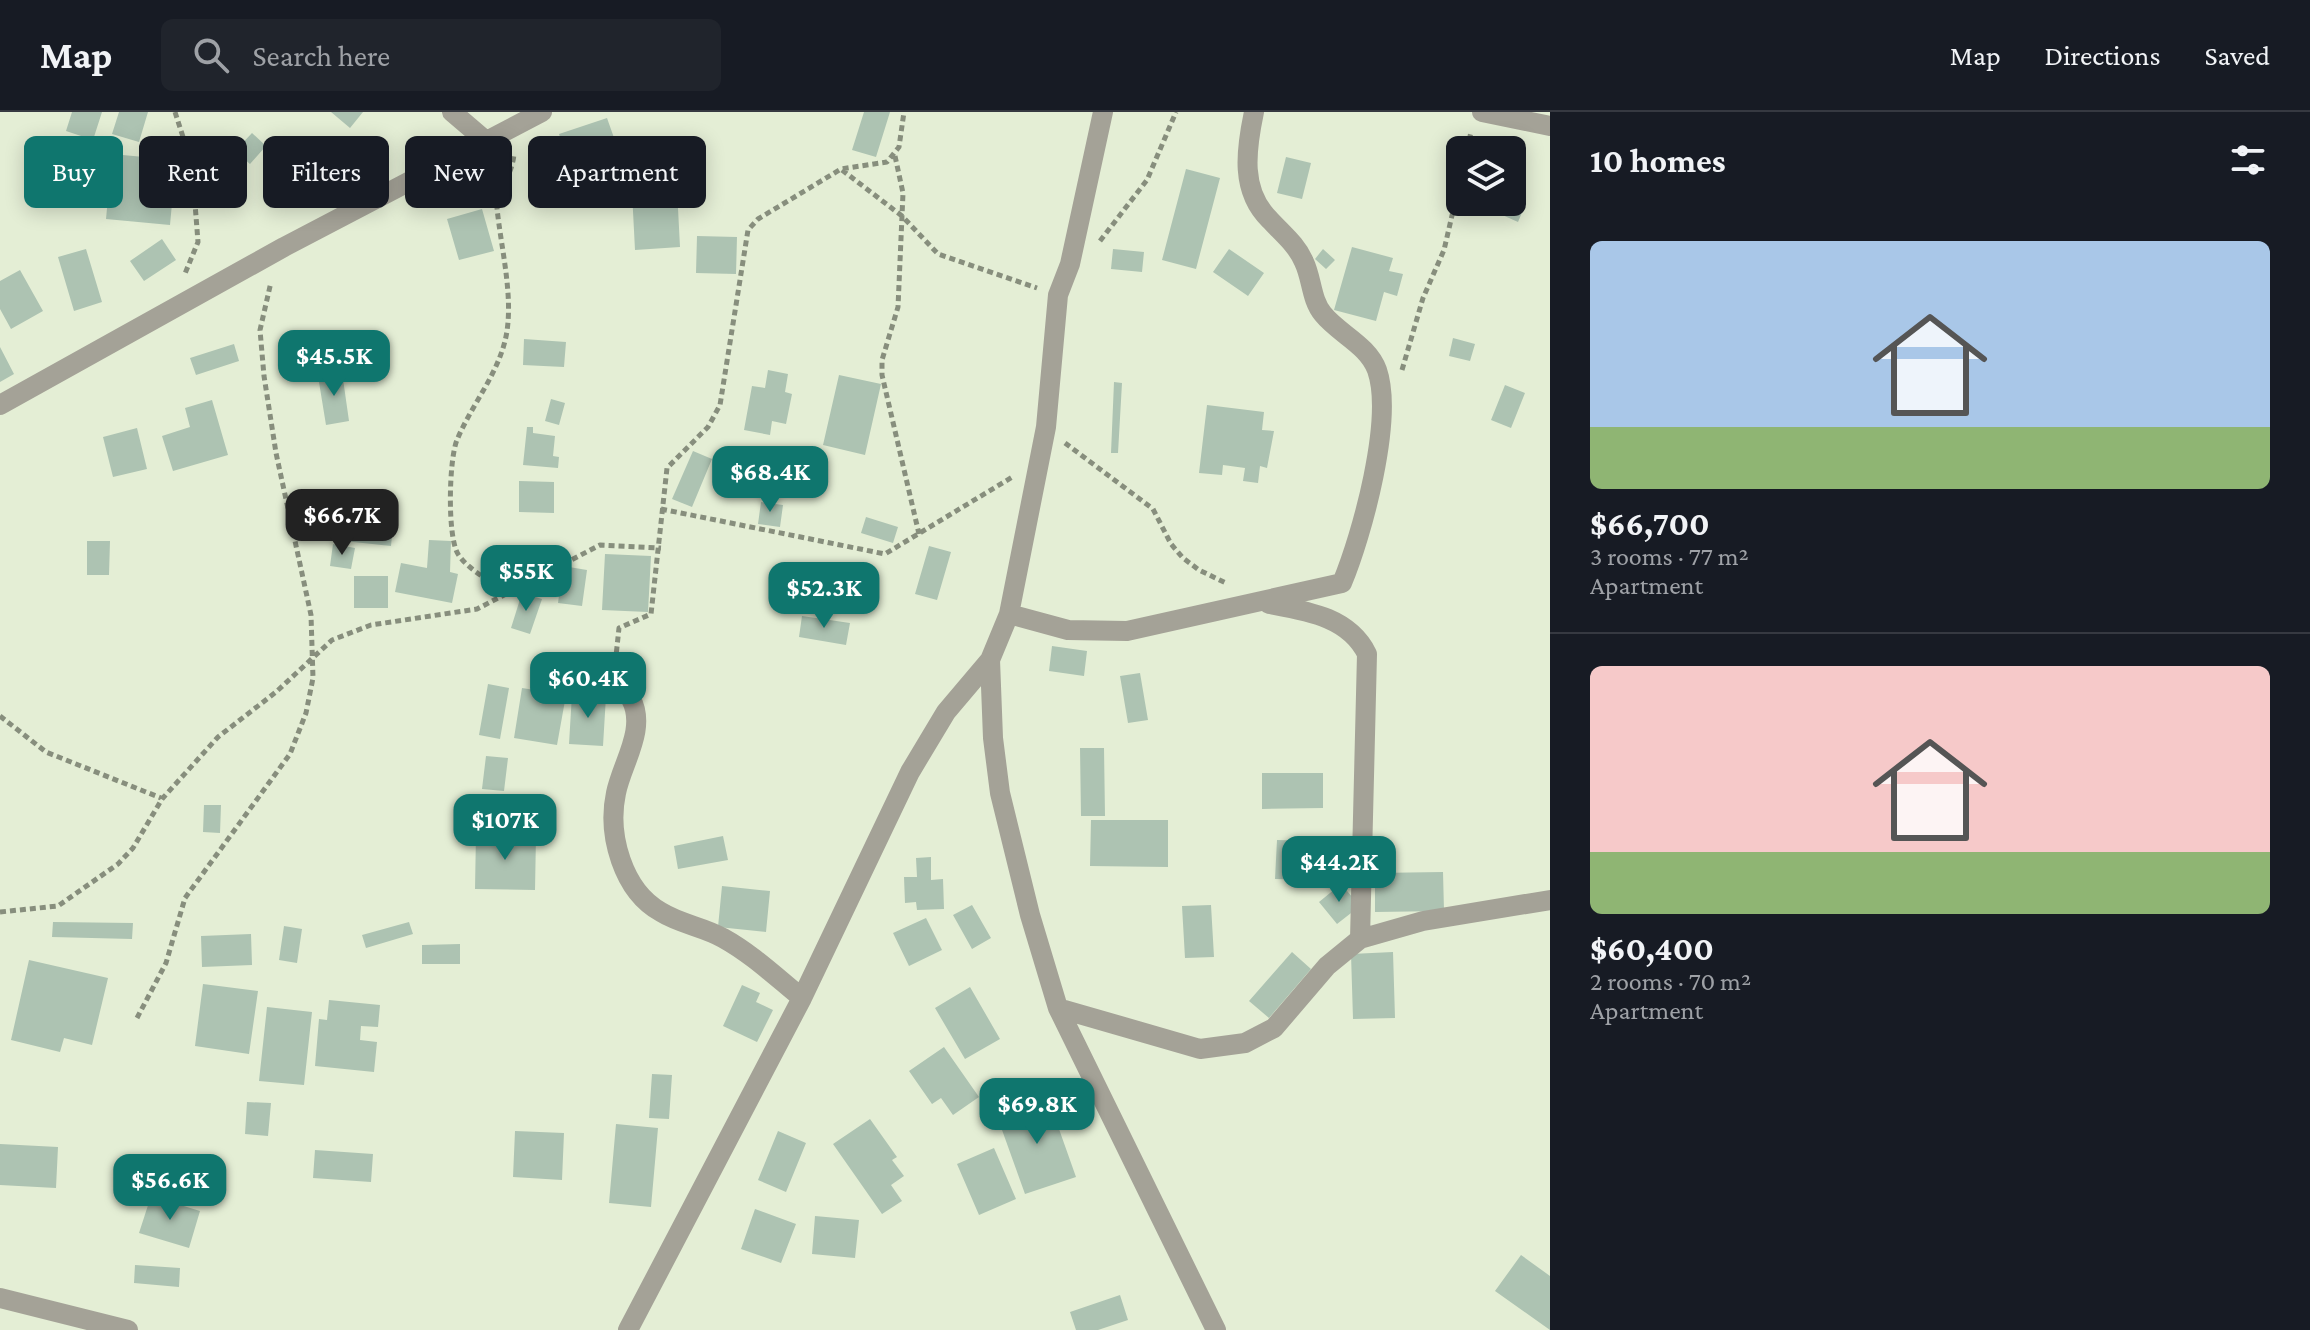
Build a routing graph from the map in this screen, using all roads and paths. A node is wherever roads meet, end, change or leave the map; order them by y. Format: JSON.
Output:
{"nodes":[{"id":1,"x":175,"y":112,"type":"edge"},
{"id":2,"x":452,"y":112,"type":"edge"},
{"id":3,"x":542,"y":112,"type":"edge"},
{"id":4,"x":904,"y":112,"type":"edge"},
{"id":5,"x":1103,"y":112,"type":"edge"},
{"id":6,"x":1176,"y":112,"type":"edge"},
{"id":7,"x":1254,"y":112,"type":"edge"},
{"id":8,"x":1482,"y":112,"type":"edge"},
{"id":9,"x":519,"y":121,"type":"junction"},
{"id":10,"x":1550,"y":126,"type":"edge"},
{"id":11,"x":480,"y":136,"type":"edge"},
{"id":12,"x":494,"y":136,"type":"edge"},
{"id":13,"x":895,"y":156,"type":"junction"},
{"id":14,"x":841,"y":169,"type":"junction"},
{"id":15,"x":405,"y":184,"type":"edge"},
{"id":16,"x":902,"y":216,"type":"junction"},
{"id":17,"x":1452,"y":216,"type":"edge"},
{"id":18,"x":284,"y":247,"type":"junction"},
{"id":19,"x":1070,"y":264,"type":"junction"},
{"id":20,"x":1058,"y":295,"type":"junction"},
{"id":21,"x":169,"y":310,"type":"junction"},
{"id":22,"x":0,"y":405,"type":"edge"},
{"id":23,"x":1383,"y":413,"type":"junction"},
{"id":24,"x":1046,"y":427,"type":"junction"},
{"id":25,"x":1038,"y":460,"type":"junction"},
{"id":26,"x":661,"y":509,"type":"junction"},
{"id":27,"x":919,"y":534,"type":"junction"},
{"id":28,"x":661,"y":548,"type":"junction"},
{"id":29,"x":1229,"y":585,"type":"dead end"},
{"id":30,"x":506,"y":592,"type":"junction"},
{"id":31,"x":1261,"y":603,"type":"junction"},
{"id":32,"x":1009,"y":614,"type":"junction"},
{"id":33,"x":314,"y":654,"type":"junction"},
{"id":34,"x":990,"y":660,"type":"junction"},
{"id":35,"x":631,"y":699,"type":"joint"},
{"id":36,"x":0,"y":716,"type":"edge"},
{"id":37,"x":162,"y":799,"type":"junction"},
{"id":38,"x":1550,"y":900,"type":"edge"},
{"id":39,"x":0,"y":912,"type":"edge"},
{"id":40,"x":1360,"y":939,"type":"junction"},
{"id":41,"x":802,"y":998,"type":"junction"},
{"id":42,"x":1058,"y":1008,"type":"junction"},
{"id":43,"x":137,"y":1018,"type":"dead end"},
{"id":44,"x":0,"y":1298,"type":"edge"},
{"id":45,"x":128,"y":1330,"type":"edge"},
{"id":46,"x":628,"y":1330,"type":"edge"},
{"id":47,"x":1216,"y":1330,"type":"edge"}],
"edges":[{"from":1,"to":21,"type":"path"},
{"from":2,"to":11,"type":"street"},
{"from":3,"to":9,"type":"street"},
{"from":4,"to":13,"type":"path"},
{"from":5,"to":19,"type":"street"},
{"from":6,"to":19,"type":"path"},
{"from":7,"to":23,"type":"street"},
{"from":8,"to":10,"type":"street"},
{"from":9,"to":12,"type":"street"},
{"from":9,"to":30,"type":"path"},
{"from":13,"to":14,"type":"path"},
{"from":13,"to":16,"type":"path"},
{"from":14,"to":16,"type":"path"},
{"from":14,"to":26,"type":"path"},
{"from":15,"to":18,"type":"street"},
{"from":16,"to":20,"type":"path"},
{"from":16,"to":27,"type":"path"},
{"from":17,"to":23,"type":"path"},
{"from":18,"to":21,"type":"street"},
{"from":18,"to":33,"type":"path"},
{"from":19,"to":20,"type":"street"},
{"from":20,"to":24,"type":"street"},
{"from":21,"to":22,"type":"street"},
{"from":23,"to":31,"type":"street"},
{"from":24,"to":25,"type":"street"},
{"from":24,"to":29,"type":"path"},
{"from":25,"to":27,"type":"path"},
{"from":25,"to":32,"type":"street"},
{"from":26,"to":27,"type":"path"},
{"from":26,"to":28,"type":"path"},
{"from":28,"to":30,"type":"path"},
{"from":28,"to":35,"type":"path"},
{"from":30,"to":33,"type":"path"},
{"from":31,"to":32,"type":"street"},
{"from":31,"to":40,"type":"street"},
{"from":32,"to":34,"type":"street"},
{"from":33,"to":37,"type":"path"},
{"from":33,"to":43,"type":"path"},
{"from":34,"to":41,"type":"street"},
{"from":34,"to":42,"type":"street"},
{"from":35,"to":41,"type":"street"},
{"from":36,"to":37,"type":"path"},
{"from":37,"to":39,"type":"path"},
{"from":38,"to":40,"type":"street"},
{"from":40,"to":42,"type":"street"},
{"from":41,"to":46,"type":"street"},
{"from":42,"to":47,"type":"street"},
{"from":44,"to":45,"type":"street"}]}
